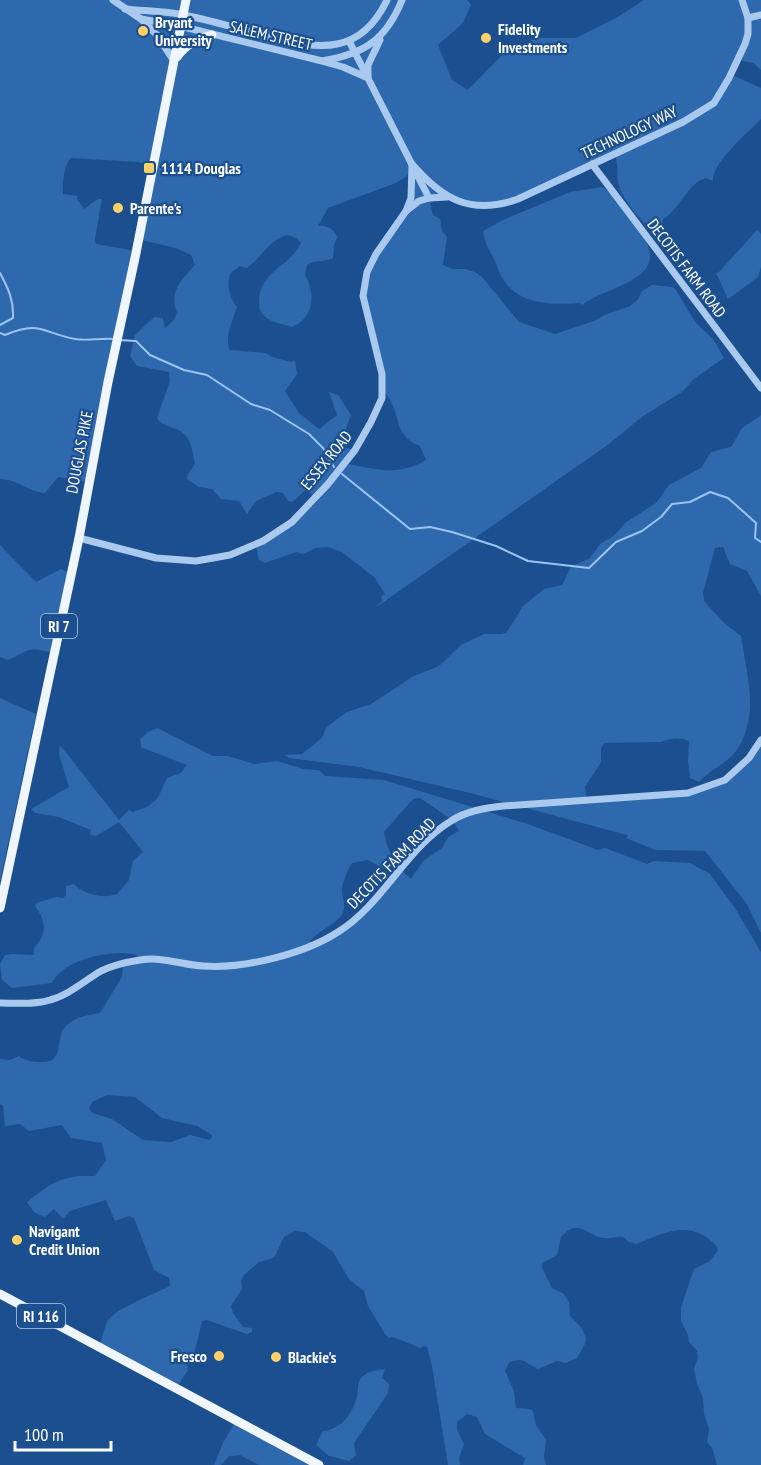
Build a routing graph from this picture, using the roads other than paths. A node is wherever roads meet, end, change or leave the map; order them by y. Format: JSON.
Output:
{"nodes":[{"id":1,"x":113,"y":0,"type":"edge"},
{"id":2,"x":186,"y":0,"type":"edge"},
{"id":3,"x":387,"y":0,"type":"edge"},
{"id":4,"x":402,"y":0,"type":"edge"},
{"id":5,"x":742,"y":0,"type":"edge"},
{"id":6,"x":125,"y":9,"type":"junction"},
{"id":7,"x":183,"y":14,"type":"junction"},
{"id":8,"x":761,"y":15,"type":"edge"},
{"id":9,"x":748,"y":18,"type":"junction"},
{"id":10,"x":141,"y":19,"type":"junction"},
{"id":11,"x":180,"y":26,"type":"junction"},
{"id":12,"x":212,"y":35,"type":"junction"},
{"id":13,"x":383,"y":35,"type":"junction"},
{"id":14,"x":349,"y":41,"type":"junction"},
{"id":15,"x":354,"y":52,"type":"junction"},
{"id":16,"x":322,"y":61,"type":"junction"},
{"id":17,"x":175,"y":62,"type":"junction"},
{"id":18,"x":368,"y":78,"type":"junction"},
{"id":19,"x":412,"y":164,"type":"junction"},
{"id":20,"x":592,"y":164,"type":"junction"},
{"id":21,"x":447,"y":197,"type":"junction"},
{"id":22,"x":429,"y":198,"type":"junction"},
{"id":23,"x":406,"y":211,"type":"junction"},
{"id":24,"x":761,"y":388,"type":"edge"},
{"id":25,"x":79,"y":538,"type":"junction"},
{"id":26,"x":761,"y":740,"type":"edge"},
{"id":27,"x":0,"y":908,"type":"edge"},
{"id":28,"x":0,"y":1003,"type":"edge"},
{"id":29,"x":0,"y":1294,"type":"edge"},
{"id":30,"x":319,"y":1465,"type":"edge"}],
"edges":[{"from":1,"to":6,"type":"street"},
{"from":2,"to":7,"type":"main road","name":"DOUGLAS PIKE","number":"RI 7"},
{"from":3,"to":14,"type":"street","name":"SALEM STREET"},
{"from":4,"to":13,"type":"street","name":"SALEM STREET"},
{"from":5,"to":9,"type":"street","name":"TECHNOLOGY WAY"},
{"from":6,"to":7,"type":"street","name":"SALEM STREET"},
{"from":6,"to":10,"type":"street"},
{"from":7,"to":11,"type":"main road","name":"DOUGLAS PIKE","number":"RI 7"},
{"from":7,"to":14,"type":"street","name":"SALEM STREET"},
{"from":8,"to":9,"type":"street"},
{"from":9,"to":20,"type":"street","name":"TECHNOLOGY WAY"},
{"from":10,"to":11,"type":"street","name":"SALEM STREET"},
{"from":10,"to":17,"type":"street"},
{"from":11,"to":12,"type":"street","name":"SALEM STREET"},
{"from":11,"to":17,"type":"main road","name":"DOUGLAS PIKE","number":"RI 7"},
{"from":12,"to":16,"type":"street","name":"SALEM STREET"},
{"from":12,"to":17,"type":"main road"},
{"from":13,"to":15,"type":"street","name":"SALEM STREET"},
{"from":13,"to":18,"type":"street"},
{"from":14,"to":15,"type":"street"},
{"from":15,"to":16,"type":"street","name":"SALEM STREET"},
{"from":15,"to":18,"type":"street"},
{"from":16,"to":18,"type":"street"},
{"from":17,"to":25,"type":"main road","name":"DOUGLAS PIKE","number":"RI 7"},
{"from":18,"to":19,"type":"street"},
{"from":19,"to":21,"type":"street"},
{"from":19,"to":22,"type":"street"},
{"from":19,"to":23,"type":"street"},
{"from":20,"to":21,"type":"street","name":"TECHNOLOGY WAY"},
{"from":20,"to":24,"type":"street","name":"DECOTIS FARM ROAD"},
{"from":21,"to":22,"type":"street","name":"ESSEX ROAD"},
{"from":22,"to":23,"type":"street","name":"ESSEX ROAD"},
{"from":23,"to":25,"type":"street","name":"ESSEX ROAD"},
{"from":25,"to":27,"type":"main road","name":"DOUGLAS PIKE","number":"RI 7"},
{"from":26,"to":28,"type":"street","name":"DECOTIS FARM ROAD"},
{"from":29,"to":30,"type":"main road","number":"RI 116"}]}
